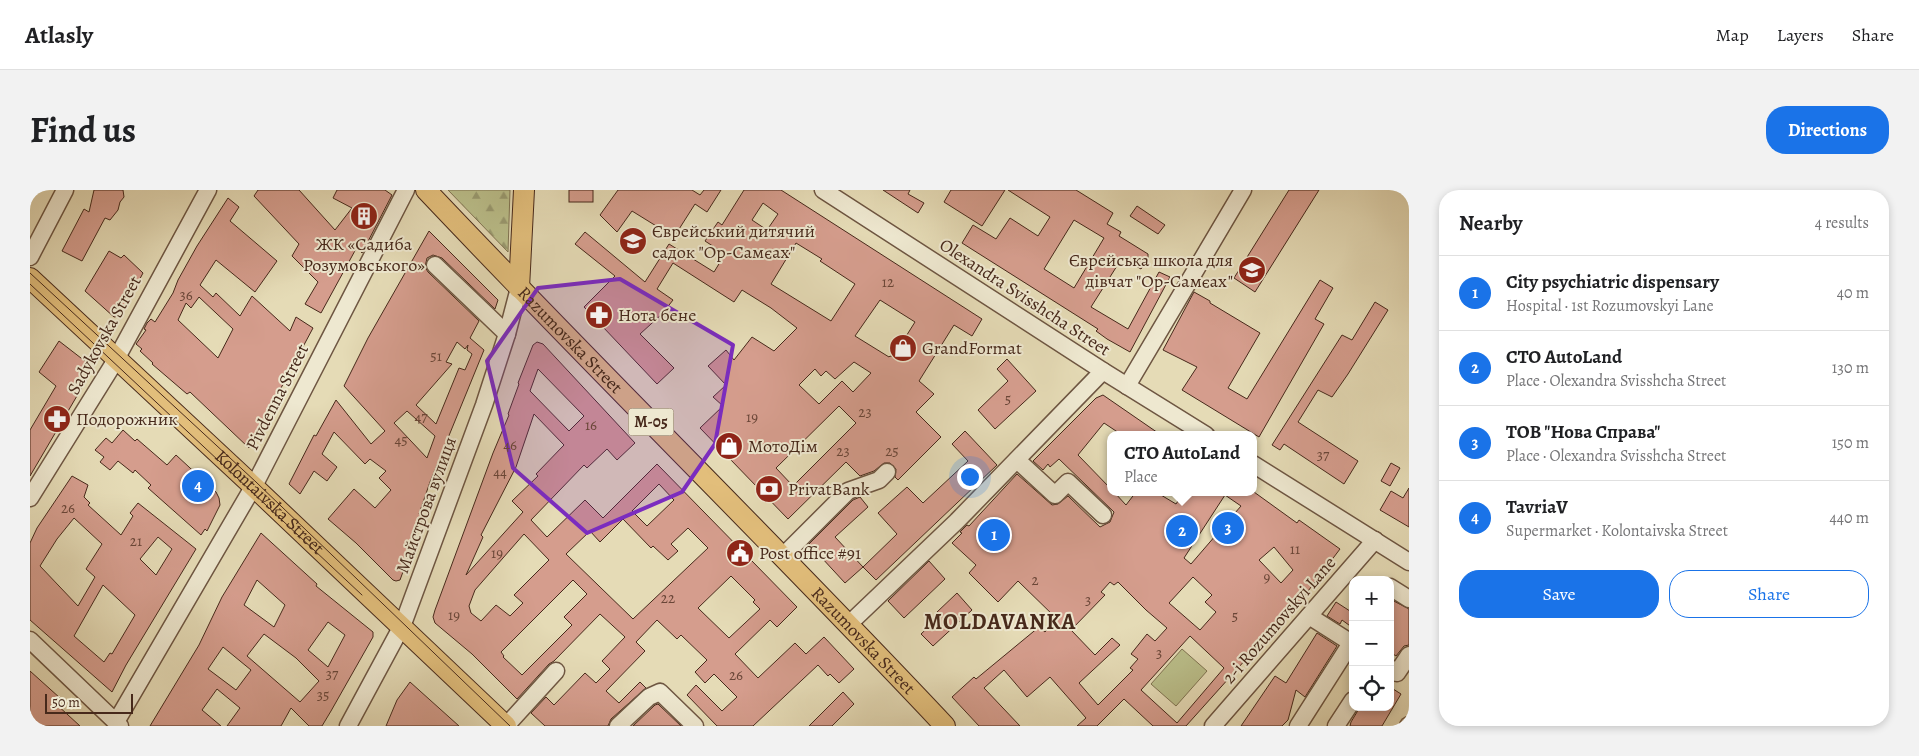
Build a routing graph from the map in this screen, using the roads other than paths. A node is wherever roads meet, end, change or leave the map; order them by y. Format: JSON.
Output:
{"nodes":[{"id":1,"x":65,"y":190,"type":"edge"},
{"id":2,"x":208,"y":190,"type":"edge"},
{"id":3,"x":406,"y":190,"type":"edge"},
{"id":4,"x":426,"y":190,"type":"edge"},
{"id":5,"x":524,"y":190,"type":"edge"},
{"id":6,"x":823,"y":190,"type":"edge"},
{"id":7,"x":1243,"y":190,"type":"edge"},
{"id":8,"x":30,"y":257,"type":"edge"},
{"id":9,"x":435,"y":265,"type":"dead end"},
{"id":10,"x":30,"y":278,"type":"edge"},
{"id":11,"x":519,"y":288,"type":"junction"},
{"id":12,"x":507,"y":334,"type":"junction"},
{"id":13,"x":116,"y":359,"type":"junction"},
{"id":14,"x":1103,"y":372,"type":"junction"},
{"id":15,"x":1127,"y":386,"type":"junction"},
{"id":16,"x":1200,"y":431,"type":"edge"},
{"id":17,"x":1016,"y":460,"type":"junction"},
{"id":18,"x":1257,"y":466,"type":"edge"},
{"id":19,"x":886,"y":472,"type":"dead end"},
{"id":20,"x":253,"y":486,"type":"junction"},
{"id":21,"x":30,"y":498,"type":"edge"},
{"id":22,"x":1102,"y":516,"type":"dead end"},
{"id":23,"x":1375,"y":540,"type":"junction"},
{"id":24,"x":783,"y":556,"type":"junction"},
{"id":25,"x":1409,"y":562,"type":"edge"},
{"id":26,"x":1394,"y":590,"type":"edge"},
{"id":27,"x":1409,"y":599,"type":"edge"},
{"id":28,"x":1309,"y":616,"type":"junction"},
{"id":29,"x":849,"y":624,"type":"junction"},
{"id":30,"x":401,"y":627,"type":"junction"},
{"id":31,"x":30,"y":640,"type":"edge"},
{"id":32,"x":1349,"y":642,"type":"edge"},
{"id":33,"x":1349,"y":649,"type":"edge"},
{"id":34,"x":1409,"y":655,"type":"edge"},
{"id":35,"x":1394,"y":671,"type":"edge"},
{"id":36,"x":556,"y":672,"type":"dead end"},
{"id":37,"x":1349,"y":706,"type":"edge"},
{"id":38,"x":118,"y":724,"type":"edge"},
{"id":39,"x":348,"y":726,"type":"edge"},
{"id":40,"x":506,"y":726,"type":"edge"},
{"id":41,"x":618,"y":726,"type":"edge"},
{"id":42,"x":695,"y":726,"type":"edge"},
{"id":43,"x":945,"y":726,"type":"edge"},
{"id":44,"x":1213,"y":726,"type":"edge"},
{"id":45,"x":1298,"y":726,"type":"edge"},
{"id":46,"x":1336,"y":726,"type":"edge"}],
"edges":[{"from":1,"to":8,"type":"street"},
{"from":2,"to":13,"type":"street","name":"Sadykovska Street"},
{"from":3,"to":20,"type":"street","name":"Pivdenna Street"},
{"from":4,"to":11,"type":"main road","name":"Razumovska Street","number":"М-05"},
{"from":5,"to":11,"type":"main road"},
{"from":6,"to":14,"type":"street","name":"Olexandra Svisshcha Street"},
{"from":7,"to":15,"type":"street"},
{"from":9,"to":12,"type":"street"},
{"from":10,"to":13,"type":"main road","name":"Kolontaivska Street"},
{"from":11,"to":12,"type":"street","name":"Майстрова вулиця"},
{"from":11,"to":24,"type":"main road","name":"Razumovska Street","number":"М-05"},
{"from":12,"to":30,"type":"street","name":"Майстрова вулиця"},
{"from":13,"to":20,"type":"main road","name":"Kolontaivska Street"},
{"from":13,"to":21,"type":"street","name":"Sadykovska Street"},
{"from":14,"to":15,"type":"street","name":"Olexandra Svisshcha Street"},
{"from":14,"to":17,"type":"street"},
{"from":15,"to":16,"type":"street","name":"Olexandra Svisshcha Street"},
{"from":17,"to":22,"type":"street"},
{"from":17,"to":29,"type":"street"},
{"from":18,"to":23,"type":"street"},
{"from":19,"to":24,"type":"street"},
{"from":20,"to":30,"type":"main road","name":"Kolontaivska Street"},
{"from":20,"to":38,"type":"street","name":"Pivdenna Street"},
{"from":23,"to":25,"type":"street"},
{"from":23,"to":28,"type":"street","name":"2-i Rozumovskyi Lane"},
{"from":24,"to":29,"type":"main road","name":"Razumovska Street","number":"М-05"},
{"from":26,"to":27,"type":"street"},
{"from":28,"to":32,"type":"street"},
{"from":28,"to":44,"type":"street","name":"2-i Rozumovskyi Lane"},
{"from":29,"to":43,"type":"main road","name":"Razumovska Street","number":"М-05"},
{"from":30,"to":39,"type":"street","name":"Майстрова вулиця"},
{"from":30,"to":40,"type":"main road","name":"Kolontaivska Street"},
{"from":31,"to":38,"type":"street"},
{"from":33,"to":45,"type":"street"},
{"from":34,"to":35,"type":"street"},
{"from":36,"to":40,"type":"street"},
{"from":37,"to":46,"type":"street"},
{"from":41,"to":42,"type":"street"}]}
